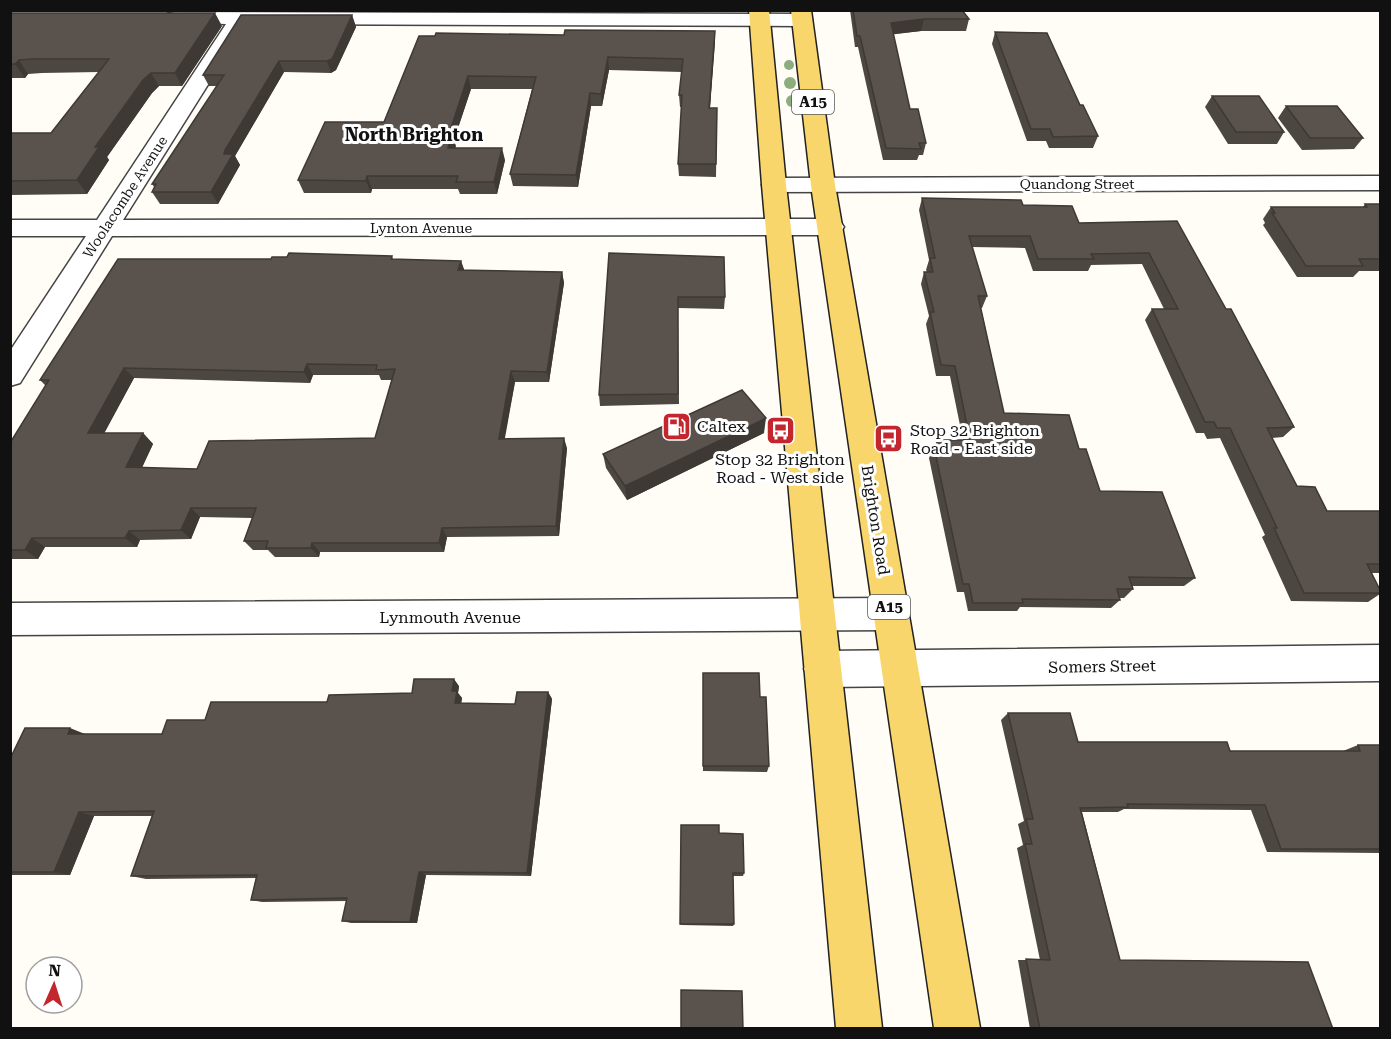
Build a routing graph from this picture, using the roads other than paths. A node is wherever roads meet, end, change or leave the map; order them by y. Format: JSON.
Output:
{"nodes":[{"id":1,"x":759,"y":15,"type":"edge"},
{"id":2,"x":802,"y":15,"type":"edge"},
{"id":3,"x":159,"y":18,"type":"edge"},
{"id":4,"x":238,"y":19,"type":"junction"},
{"id":5,"x":1380,"y":183,"type":"edge"},
{"id":6,"x":774,"y":185,"type":"junction"},
{"id":7,"x":823,"y":185,"type":"junction"},
{"id":8,"x":778,"y":227,"type":"junction"},
{"id":9,"x":831,"y":227,"type":"junction"},
{"id":10,"x":10,"y":228,"type":"edge"},
{"id":11,"x":104,"y":229,"type":"junction"},
{"id":12,"x":10,"y":375,"type":"edge"},
{"id":13,"x":890,"y":614,"type":"junction"},
{"id":14,"x":819,"y":615,"type":"junction"},
{"id":15,"x":10,"y":619,"type":"edge"},
{"id":16,"x":1380,"y":663,"type":"edge"},
{"id":17,"x":898,"y":668,"type":"junction"},
{"id":18,"x":823,"y":669,"type":"junction"},
{"id":19,"x":859,"y":1029,"type":"edge"},
{"id":20,"x":957,"y":1029,"type":"edge"}],
"edges":[{"from":1,"to":2,"type":"street"},
{"from":1,"to":4,"type":"street"},
{"from":1,"to":6,"type":"main road","number":"A15"},
{"from":2,"to":7,"type":"main road","name":"Brighton Road","number":"A15"},
{"from":3,"to":4,"type":"street"},
{"from":4,"to":11,"type":"street","name":"Woolacombe Avenue"},
{"from":5,"to":7,"type":"street","name":"Quandong Street"},
{"from":6,"to":7,"type":"street","name":"Quandong Street"},
{"from":6,"to":8,"type":"main road","number":"A15"},
{"from":7,"to":9,"type":"main road","name":"Brighton Road","number":"A15"},
{"from":8,"to":9,"type":"street","name":"Lynton Avenue"},
{"from":8,"to":11,"type":"street","name":"Lynton Avenue"},
{"from":8,"to":14,"type":"main road","number":"A15"},
{"from":9,"to":13,"type":"main road","name":"Brighton Road","number":"A15"},
{"from":10,"to":11,"type":"street","name":"Lynton Avenue"},
{"from":11,"to":12,"type":"street","name":"Woolacombe Avenue"},
{"from":13,"to":14,"type":"street","name":"Lynmouth Avenue"},
{"from":13,"to":17,"type":"main road","name":"Brighton Road","number":"A15"},
{"from":14,"to":15,"type":"street","name":"Lynmouth Avenue"},
{"from":14,"to":18,"type":"main road","number":"A15"},
{"from":16,"to":17,"type":"street","name":"Somers Street"},
{"from":17,"to":18,"type":"street","name":"Somers Street"},
{"from":17,"to":20,"type":"main road","name":"Brighton Road","number":"A15"},
{"from":18,"to":19,"type":"main road","number":"A15"}]}
